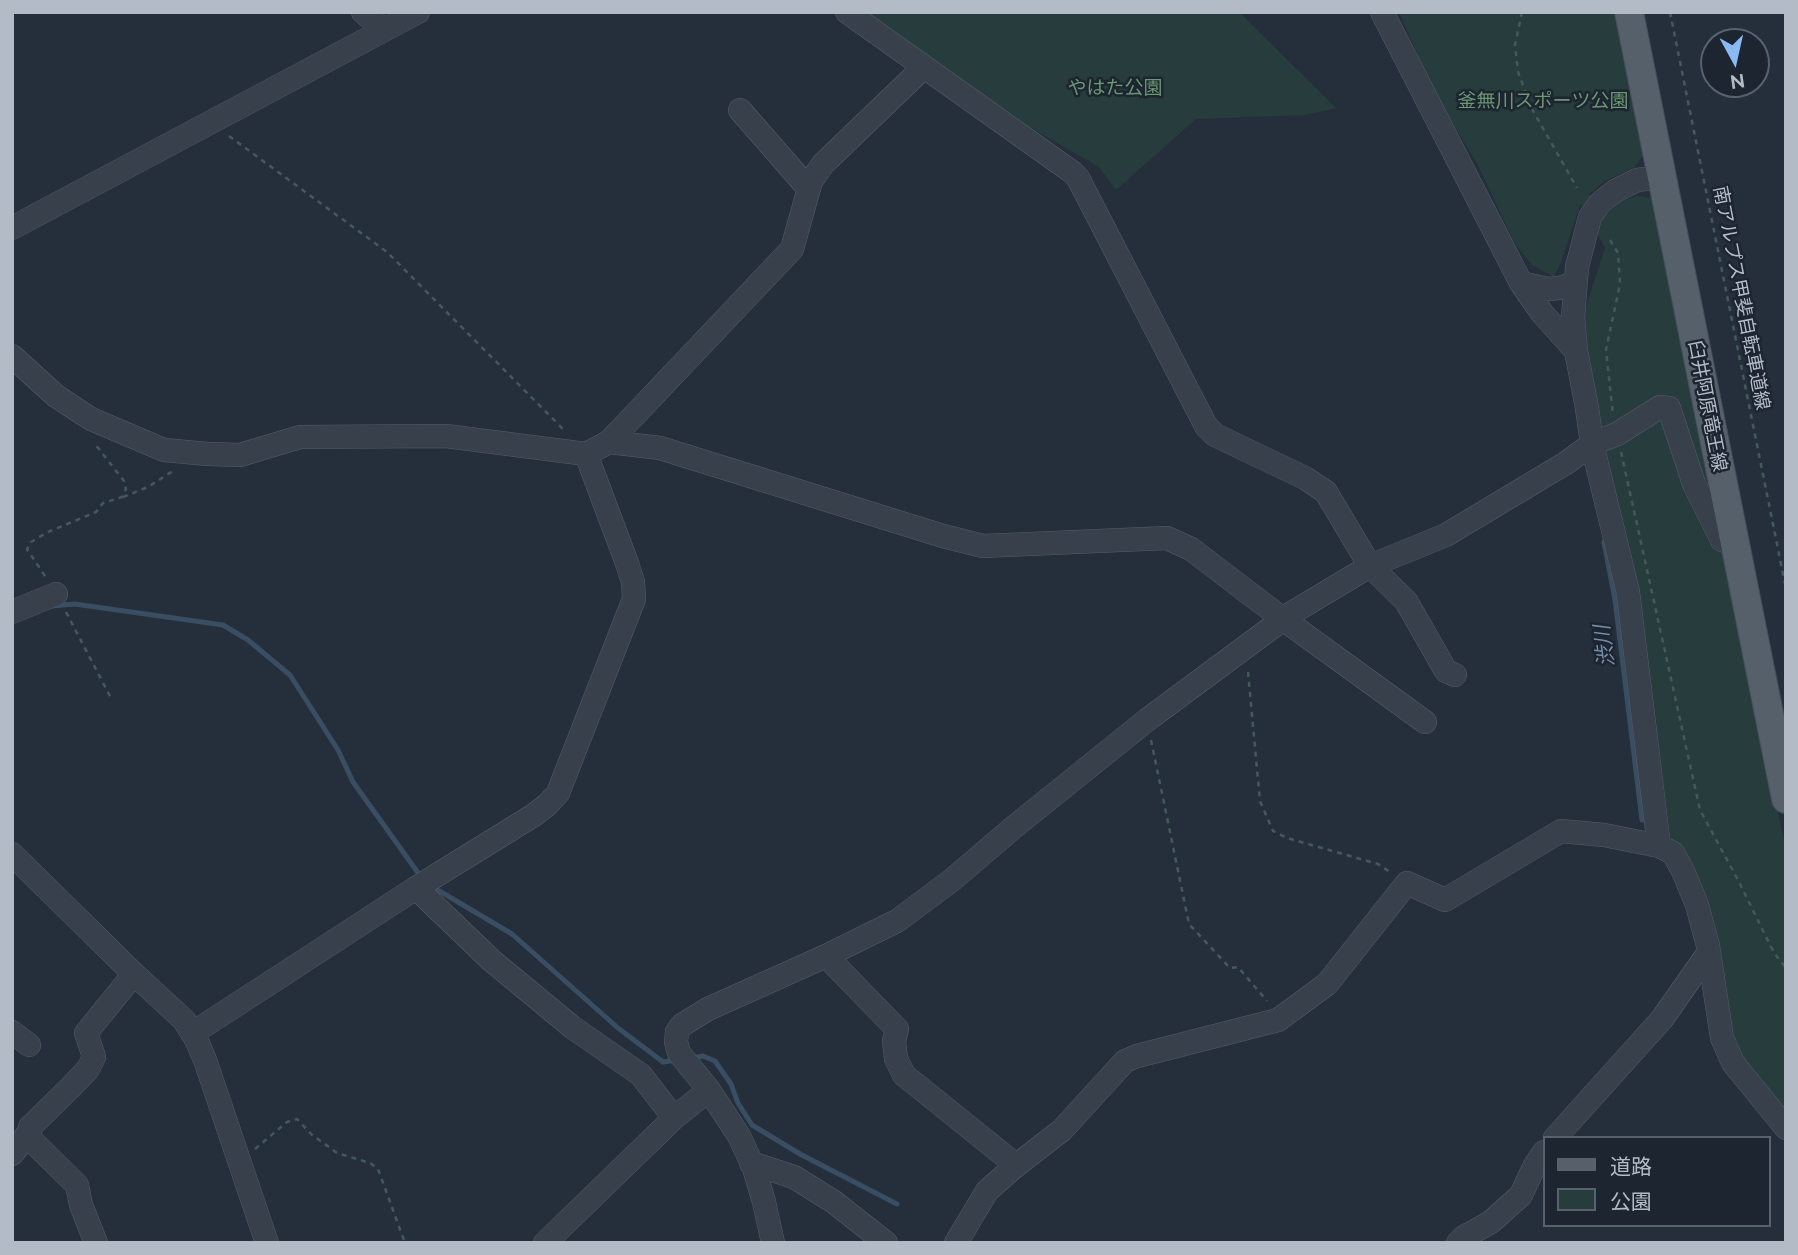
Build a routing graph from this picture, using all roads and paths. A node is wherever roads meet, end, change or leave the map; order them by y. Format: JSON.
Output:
{"nodes":[{"id":1,"x":363,"y":12,"type":"edge"},
{"id":2,"x":418,"y":12,"type":"edge"},
{"id":3,"x":847,"y":12,"type":"edge"},
{"id":4,"x":1382,"y":12,"type":"edge"},
{"id":5,"x":1522,"y":12,"type":"edge"},
{"id":6,"x":1629,"y":12,"type":"edge"},
{"id":7,"x":1670,"y":12,"type":"edge"},
{"id":8,"x":384,"y":30,"type":"junction"},
{"id":9,"x":924,"y":67,"type":"junction"},
{"id":10,"x":740,"y":110,"type":"dead end"},
{"id":11,"x":211,"y":122,"type":"junction"},
{"id":12,"x":1662,"y":177,"type":"junction"},
{"id":13,"x":1577,"y":188,"type":"dead end"},
{"id":14,"x":809,"y":189,"type":"junction"},
{"id":15,"x":12,"y":228,"type":"edge"},
{"id":16,"x":1610,"y":240,"type":"dead end"},
{"id":17,"x":1521,"y":282,"type":"junction"},
{"id":18,"x":1575,"y":283,"type":"junction"},
{"id":19,"x":1576,"y":351,"type":"junction"},
{"id":20,"x":12,"y":356,"type":"edge"},
{"id":21,"x":91,"y":419,"type":"junction"},
{"id":22,"x":1617,"y":434,"type":"junction"},
{"id":23,"x":609,"y":442,"type":"junction"},
{"id":24,"x":1592,"y":444,"type":"junction"},
{"id":25,"x":199,"y":453,"type":"junction"},
{"id":26,"x":586,"y":454,"type":"junction"},
{"id":27,"x":122,"y":497,"type":"junction"},
{"id":28,"x":1735,"y":543,"type":"junction"},
{"id":29,"x":1370,"y":566,"type":"junction"},
{"id":30,"x":1786,"y":589,"type":"edge"},
{"id":31,"x":56,"y":594,"type":"junction"},
{"id":32,"x":12,"y":612,"type":"edge"},
{"id":33,"x":1283,"y":619,"type":"junction"},
{"id":34,"x":1245,"y":647,"type":"junction"},
{"id":35,"x":1455,"y":675,"type":"dead end"},
{"id":36,"x":111,"y":698,"type":"dead end"},
{"id":37,"x":1147,"y":720,"type":"junction"},
{"id":38,"x":1426,"y":722,"type":"dead end"},
{"id":39,"x":1786,"y":799,"type":"edge"},
{"id":40,"x":1659,"y":846,"type":"junction"},
{"id":41,"x":12,"y":855,"type":"edge"},
{"id":42,"x":1407,"y":883,"type":"junction"},
{"id":43,"x":416,"y":888,"type":"junction"},
{"id":44,"x":1709,"y":952,"type":"junction"},
{"id":45,"x":826,"y":956,"type":"junction"},
{"id":46,"x":1786,"y":968,"type":"edge"},
{"id":47,"x":134,"y":974,"type":"junction"},
{"id":48,"x":1281,"y":1017,"type":"junction"},
{"id":49,"x":193,"y":1034,"type":"junction"},
{"id":50,"x":709,"y":1090,"type":"junction"},
{"id":51,"x":674,"y":1118,"type":"junction"},
{"id":52,"x":1786,"y":1128,"type":"edge"},
{"id":53,"x":30,"y":1131,"type":"junction"},
{"id":54,"x":1557,"y":1136,"type":"edge"},
{"id":55,"x":12,"y":1154,"type":"edge"},
{"id":56,"x":1542,"y":1155,"type":"edge"},
{"id":57,"x":240,"y":1163,"type":"junction"},
{"id":58,"x":751,"y":1163,"type":"junction"},
{"id":59,"x":1016,"y":1166,"type":"junction"},
{"id":60,"x":96,"y":1243,"type":"edge"},
{"id":61,"x":267,"y":1243,"type":"edge"},
{"id":62,"x":405,"y":1243,"type":"edge"},
{"id":63,"x":545,"y":1243,"type":"edge"},
{"id":64,"x":773,"y":1243,"type":"edge"},
{"id":65,"x":886,"y":1243,"type":"edge"},
{"id":66,"x":956,"y":1243,"type":"edge"},
{"id":67,"x":1458,"y":1243,"type":"edge"}],
"edges":[{"from":1,"to":8,"type":"street"},
{"from":2,"to":8,"type":"street"},
{"from":3,"to":9,"type":"street"},
{"from":4,"to":17,"type":"street"},
{"from":5,"to":13,"type":"path"},
{"from":6,"to":12,"type":"main road","name":"臼井阿原竜王線"},
{"from":7,"to":30,"type":"path","name":"南アルプス甲斐自転車道線"},
{"from":8,"to":11,"type":"street"},
{"from":9,"to":14,"type":"street"},
{"from":9,"to":29,"type":"street"},
{"from":10,"to":14,"type":"street"},
{"from":11,"to":15,"type":"street"},
{"from":11,"to":26,"type":"path"},
{"from":12,"to":18,"type":"street"},
{"from":12,"to":28,"type":"main road","name":"臼井阿原竜王線"},
{"from":14,"to":23,"type":"street"},
{"from":16,"to":22,"type":"path"},
{"from":17,"to":18,"type":"street"},
{"from":17,"to":19,"type":"street"},
{"from":18,"to":19,"type":"street"},
{"from":19,"to":24,"type":"street"},
{"from":20,"to":21,"type":"street"},
{"from":21,"to":25,"type":"street"},
{"from":21,"to":27,"type":"path"},
{"from":22,"to":24,"type":"street"},
{"from":22,"to":28,"type":"street"},
{"from":22,"to":46,"type":"path"},
{"from":23,"to":26,"type":"street"},
{"from":23,"to":33,"type":"street"},
{"from":24,"to":29,"type":"street"},
{"from":24,"to":40,"type":"street"},
{"from":25,"to":26,"type":"street"},
{"from":25,"to":27,"type":"path"},
{"from":26,"to":43,"type":"street"},
{"from":27,"to":31,"type":"path"},
{"from":28,"to":39,"type":"main road","name":"臼井阿原竜王線"},
{"from":29,"to":33,"type":"street"},
{"from":29,"to":35,"type":"street"},
{"from":31,"to":32,"type":"street"},
{"from":31,"to":36,"type":"path"},
{"from":33,"to":34,"type":"street"},
{"from":33,"to":38,"type":"street"},
{"from":34,"to":37,"type":"street"},
{"from":34,"to":42,"type":"path"},
{"from":37,"to":45,"type":"street"},
{"from":37,"to":48,"type":"path"},
{"from":40,"to":42,"type":"street"},
{"from":40,"to":44,"type":"street"},
{"from":41,"to":47,"type":"street"},
{"from":42,"to":48,"type":"street"},
{"from":43,"to":49,"type":"street"},
{"from":43,"to":51,"type":"street"},
{"from":44,"to":52,"type":"street"},
{"from":44,"to":54,"type":"street"},
{"from":45,"to":50,"type":"street"},
{"from":45,"to":59,"type":"street"},
{"from":47,"to":49,"type":"street"},
{"from":47,"to":53,"type":"street"},
{"from":48,"to":59,"type":"street"},
{"from":49,"to":57,"type":"street"},
{"from":50,"to":51,"type":"street"},
{"from":50,"to":58,"type":"street"},
{"from":51,"to":63,"type":"street"},
{"from":53,"to":55,"type":"street"},
{"from":53,"to":60,"type":"street"},
{"from":56,"to":67,"type":"street"},
{"from":57,"to":61,"type":"street"},
{"from":57,"to":62,"type":"path"},
{"from":58,"to":64,"type":"street"},
{"from":58,"to":65,"type":"street"},
{"from":59,"to":66,"type":"street"}]}
